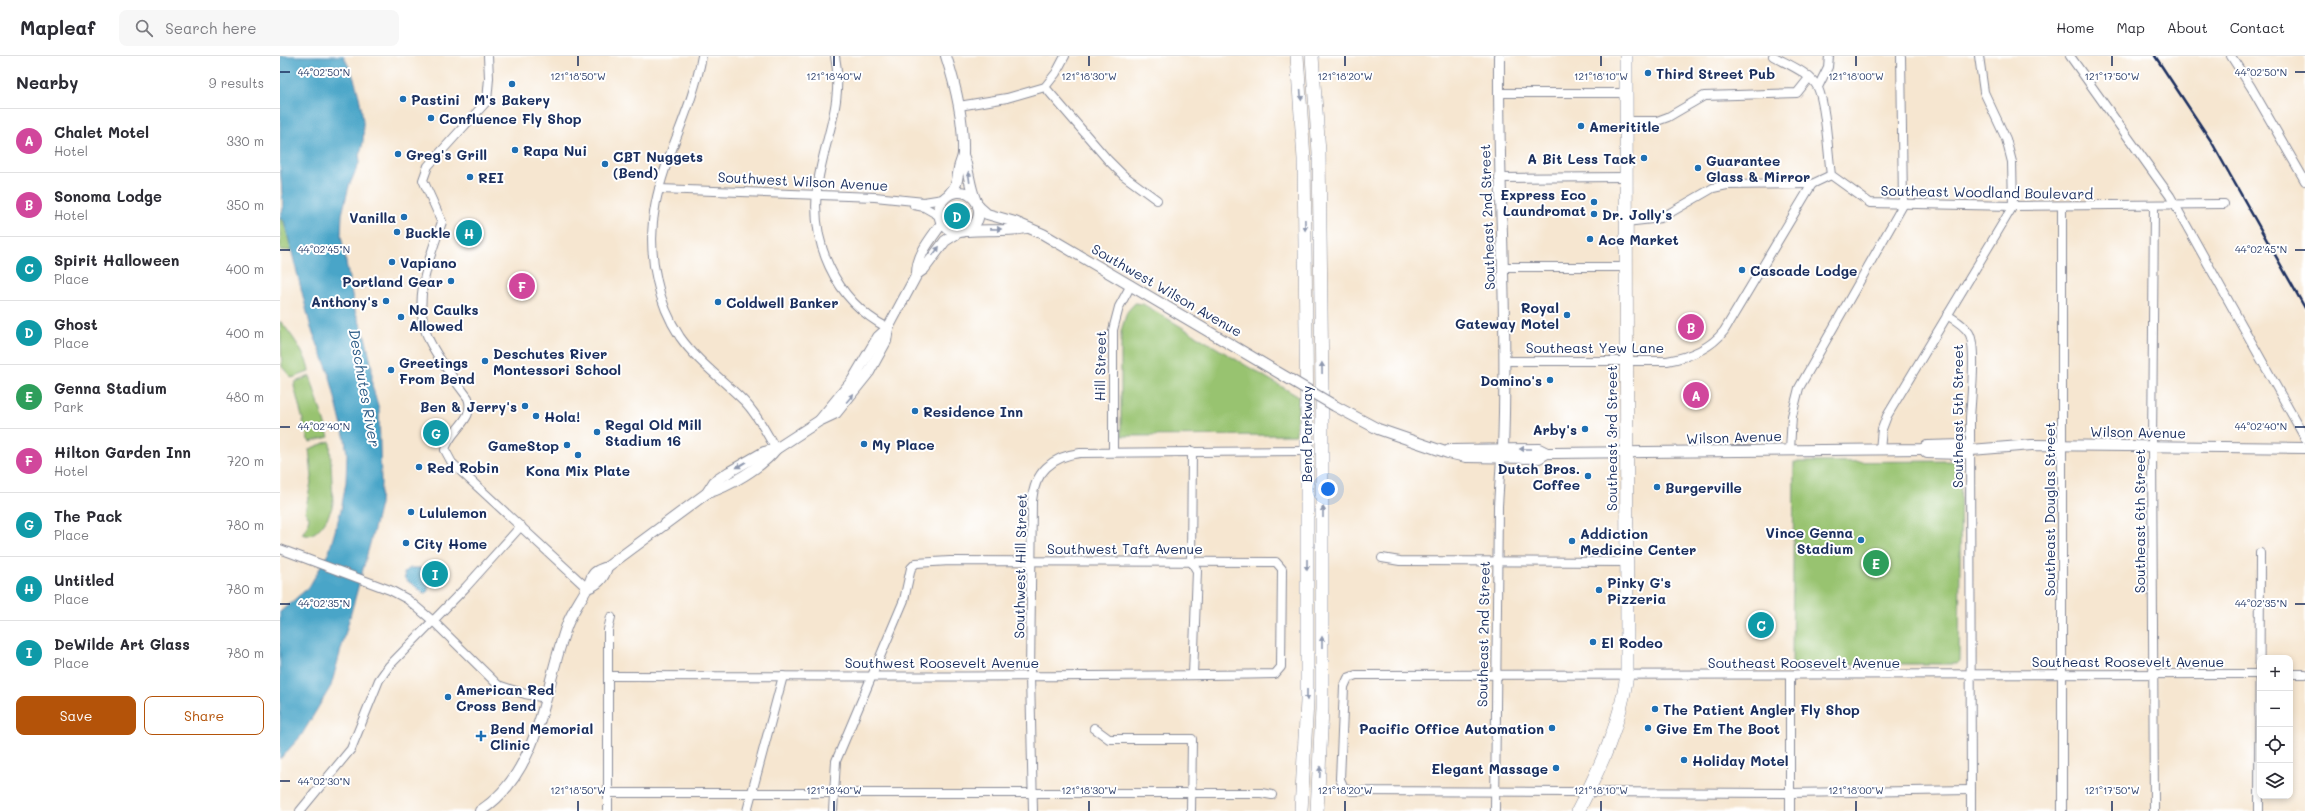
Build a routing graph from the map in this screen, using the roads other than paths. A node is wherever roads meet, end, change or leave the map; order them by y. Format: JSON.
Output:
{"nodes":[{"id":1,"x":488,"y":56,"type":"edge"},
{"id":2,"x":702,"y":56,"type":"edge"},
{"id":3,"x":835,"y":56,"type":"edge"},
{"id":4,"x":946,"y":56,"type":"edge"},
{"id":5,"x":1065,"y":56,"type":"edge"},
{"id":6,"x":1297,"y":56,"type":"edge"},
{"id":7,"x":1312,"y":56,"type":"edge"},
{"id":8,"x":1499,"y":56,"type":"edge"},
{"id":9,"x":1626,"y":56,"type":"edge"},
{"id":10,"x":1773,"y":56,"type":"edge"},
{"id":11,"x":1828,"y":56,"type":"edge"},
{"id":12,"x":1901,"y":56,"type":"edge"},
{"id":13,"x":1979,"y":56,"type":"edge"},
{"id":14,"x":2070,"y":56,"type":"edge"},
{"id":15,"x":2231,"y":56,"type":"edge"},
{"id":16,"x":1809,"y":78,"type":"junction"},
{"id":17,"x":1044,"y":87,"type":"junction"},
{"id":18,"x":1818,"y":87,"type":"junction"},
{"id":19,"x":1626,"y":92,"type":"junction"},
{"id":20,"x":1498,"y":93,"type":"junction"},
{"id":21,"x":959,"y":106,"type":"junction"},
{"id":22,"x":1626,"y":121,"type":"junction"},
{"id":23,"x":963,"y":154,"type":"junction"},
{"id":24,"x":1831,"y":174,"type":"junction"},
{"id":25,"x":1626,"y":177,"type":"junction"},
{"id":26,"x":1499,"y":178,"type":"junction"},
{"id":27,"x":2305,"y":181,"type":"edge"},
{"id":28,"x":1812,"y":184,"type":"junction"},
{"id":29,"x":659,"y":189,"type":"junction"},
{"id":30,"x":817,"y":194,"type":"junction"},
{"id":31,"x":947,"y":196,"type":"junction"},
{"id":32,"x":899,"y":199,"type":"junction"},
{"id":33,"x":1157,"y":200,"type":"dead end"},
{"id":34,"x":977,"y":203,"type":"junction"},
{"id":35,"x":2224,"y":204,"type":"dead end"},
{"id":36,"x":1902,"y":205,"type":"junction"},
{"id":37,"x":2013,"y":206,"type":"junction"},
{"id":38,"x":2062,"y":206,"type":"junction"},
{"id":39,"x":2154,"y":206,"type":"junction"},
{"id":40,"x":2175,"y":206,"type":"junction"},
{"id":41,"x":940,"y":219,"type":"junction"},
{"id":42,"x":1626,"y":222,"type":"junction"},
{"id":43,"x":1026,"y":228,"type":"junction"},
{"id":44,"x":962,"y":231,"type":"junction"},
{"id":45,"x":1502,"y":267,"type":"junction"},
{"id":46,"x":1626,"y":267,"type":"junction"},
{"id":47,"x":917,"y":274,"type":"junction"},
{"id":48,"x":1131,"y":285,"type":"junction"},
{"id":49,"x":1947,"y":315,"type":"junction"},
{"id":50,"x":888,"y":328,"type":"junction"},
{"id":51,"x":1504,"y":361,"type":"junction"},
{"id":52,"x":1627,"y":361,"type":"junction"},
{"id":53,"x":1291,"y":380,"type":"joint"},
{"id":54,"x":2305,"y":438,"type":"edge"},
{"id":55,"x":2061,"y":445,"type":"junction"},
{"id":56,"x":2152,"y":446,"type":"junction"},
{"id":57,"x":2305,"y":448,"type":"edge"},
{"id":58,"x":776,"y":449,"type":"junction"},
{"id":59,"x":1437,"y":450,"type":"junction"},
{"id":60,"x":1790,"y":450,"type":"junction"},
{"id":61,"x":1880,"y":450,"type":"junction"},
{"id":62,"x":1970,"y":450,"type":"junction"},
{"id":63,"x":1192,"y":451,"type":"junction"},
{"id":64,"x":1307,"y":451,"type":"junction"},
{"id":65,"x":1113,"y":452,"type":"junction"},
{"id":66,"x":1502,"y":454,"type":"junction"},
{"id":67,"x":1627,"y":454,"type":"junction"},
{"id":68,"x":521,"y":526,"type":"junction"},
{"id":69,"x":280,"y":549,"type":"edge"},
{"id":70,"x":2260,"y":554,"type":"dead end"},
{"id":71,"x":1382,"y":558,"type":"dead end"},
{"id":72,"x":1191,"y":561,"type":"junction"},
{"id":73,"x":1032,"y":562,"type":"junction"},
{"id":74,"x":1498,"y":562,"type":"junction"},
{"id":75,"x":1627,"y":562,"type":"junction"},
{"id":76,"x":587,"y":588,"type":"junction"},
{"id":77,"x":611,"y":617,"type":"dead end"},
{"id":78,"x":433,"y":621,"type":"junction"},
{"id":79,"x":2259,"y":655,"type":"edge"},
{"id":80,"x":1275,"y":674,"type":"joint"},
{"id":81,"x":2062,"y":674,"type":"junction"},
{"id":82,"x":2153,"y":674,"type":"junction"},
{"id":83,"x":2257,"y":674,"type":"edge"},
{"id":84,"x":2293,"y":674,"type":"edge"},
{"id":85,"x":2305,"y":674,"type":"edge"},
{"id":86,"x":1030,"y":675,"type":"junction"},
{"id":87,"x":1193,"y":675,"type":"junction"},
{"id":88,"x":1496,"y":675,"type":"junction"},
{"id":89,"x":1627,"y":675,"type":"junction"},
{"id":90,"x":1790,"y":675,"type":"junction"},
{"id":91,"x":1971,"y":675,"type":"junction"},
{"id":92,"x":608,"y":676,"type":"junction"},
{"id":93,"x":783,"y":676,"type":"junction"},
{"id":94,"x":871,"y":676,"type":"junction"},
{"id":95,"x":2259,"y":691,"type":"edge"},
{"id":96,"x":546,"y":698,"type":"junction"},
{"id":97,"x":1094,"y":728,"type":"dead end"},
{"id":98,"x":1971,"y":790,"type":"junction"},
{"id":99,"x":835,"y":792,"type":"junction"},
{"id":100,"x":1032,"y":792,"type":"junction"},
{"id":101,"x":1191,"y":792,"type":"junction"},
{"id":102,"x":608,"y":793,"type":"junction"},
{"id":103,"x":752,"y":793,"type":"junction"},
{"id":104,"x":1495,"y":793,"type":"junction"},
{"id":105,"x":1587,"y":793,"type":"junction"},
{"id":106,"x":1790,"y":793,"type":"junction"},
{"id":107,"x":1272,"y":795,"type":"dead end"},
{"id":108,"x":300,"y":811,"type":"edge"},
{"id":109,"x":480,"y":811,"type":"edge"},
{"id":110,"x":608,"y":811,"type":"edge"},
{"id":111,"x":747,"y":811,"type":"edge"},
{"id":112,"x":832,"y":811,"type":"edge"},
{"id":113,"x":1033,"y":811,"type":"edge"},
{"id":114,"x":1191,"y":811,"type":"edge"},
{"id":115,"x":1301,"y":811,"type":"edge"},
{"id":116,"x":1317,"y":811,"type":"edge"},
{"id":117,"x":1495,"y":811,"type":"edge"},
{"id":118,"x":1578,"y":811,"type":"edge"},
{"id":119,"x":1790,"y":811,"type":"edge"},
{"id":120,"x":1971,"y":811,"type":"edge"},
{"id":121,"x":2062,"y":811,"type":"edge"},
{"id":122,"x":2154,"y":811,"type":"edge"},
{"id":123,"x":2259,"y":811,"type":"edge"}],
"edges":[{"from":1,"to":68,"type":"street"},
{"from":2,"to":29,"type":"street"},
{"from":3,"to":30,"type":"street"},
{"from":4,"to":21,"type":"street"},
{"from":5,"to":17,"type":"street"},
{"from":6,"to":64,"type":"main road","name":"Bend Parkway","one_way":true},
{"from":116,"to":7,"type":"main road","name":"Bend Parkway","one_way":true},
{"from":8,"to":20,"type":"street","name":"Southeast 2nd Street"},
{"from":9,"to":19,"type":"main road","name":"Southeast 3rd Street"},
{"from":10,"to":16,"type":"street"},
{"from":11,"to":18,"type":"street"},
{"from":12,"to":36,"type":"street"},
{"from":13,"to":37,"type":"street"},
{"from":14,"to":40,"type":"street"},
{"from":15,"to":27,"type":"street"},
{"from":16,"to":18,"type":"street"},
{"from":16,"to":22,"type":"street"},
{"from":17,"to":21,"type":"street"},
{"from":17,"to":33,"type":"street"},
{"from":18,"to":24,"type":"street"},
{"from":19,"to":20,"type":"street"},
{"from":19,"to":22,"type":"main road","name":"Southeast 3rd Street"},
{"from":20,"to":26,"type":"street","name":"Southeast 2nd Street"},
{"from":21,"to":23,"type":"street"},
{"from":22,"to":25,"type":"main road","name":"Southeast 3rd Street"},
{"from":23,"to":31,"type":"street"},
{"from":34,"to":23,"type":"street","one_way":true},
{"from":24,"to":28,"type":"street"},
{"from":24,"to":36,"type":"street","name":"Southeast Woodland Boulevard"},
{"from":25,"to":26,"type":"street"},
{"from":25,"to":42,"type":"main road","name":"Southeast 3rd Street"},
{"from":26,"to":45,"type":"street","name":"Southeast 2nd Street"},
{"from":28,"to":42,"type":"street"},
{"from":28,"to":52,"type":"street","name":"Southeast Yew Lane"},
{"from":29,"to":30,"type":"street","name":"Southwest Wilson Avenue"},
{"from":29,"to":58,"type":"street"},
{"from":30,"to":32,"type":"street","name":"Southwest Wilson Avenue"},
{"from":30,"to":50,"type":"street"},
{"from":31,"to":32,"type":"street","name":"Southwest Wilson Avenue"},
{"from":31,"to":34,"type":"street"},
{"from":31,"to":41,"type":"street"},
{"from":32,"to":41,"type":"street","name":"Southwest Wilson Avenue"},
{"from":34,"to":43,"type":"street","name":"Southwest Wilson Avenue"},
{"from":34,"to":44,"type":"street"},
{"from":35,"to":40,"type":"street","name":"Southeast Woodland Boulevard"},
{"from":36,"to":37,"type":"street","name":"Southeast Woodland Boulevard"},
{"from":36,"to":60,"type":"street"},
{"from":37,"to":38,"type":"street","name":"Southeast Woodland Boulevard"},
{"from":37,"to":49,"type":"street"},
{"from":38,"to":39,"type":"street","name":"Southeast Woodland Boulevard"},
{"from":38,"to":55,"type":"street","name":"Southeast Douglas Street"},
{"from":39,"to":40,"type":"street","name":"Southeast Woodland Boulevard"},
{"from":39,"to":56,"type":"street","name":"Southeast 6th Street"},
{"from":40,"to":54,"type":"street"},
{"from":41,"to":44,"type":"street"},
{"from":41,"to":47,"type":"street"},
{"from":42,"to":46,"type":"main road","name":"Southeast 3rd Street"},
{"from":44,"to":43,"type":"street","name":"Southwest Wilson Avenue","one_way":true},
{"from":43,"to":48,"type":"street","name":"Southwest Wilson Avenue"},
{"from":47,"to":44,"type":"street","one_way":true},
{"from":45,"to":46,"type":"street"},
{"from":45,"to":51,"type":"street","name":"Southeast 2nd Street"},
{"from":46,"to":52,"type":"main road","name":"Southeast 3rd Street"},
{"from":47,"to":50,"type":"street"},
{"from":48,"to":53,"type":"street","name":"Southwest Wilson Avenue"},
{"from":48,"to":65,"type":"street","name":"Hill Street"},
{"from":49,"to":61,"type":"street"},
{"from":49,"to":62,"type":"street","name":"Southeast 5th Street"},
{"from":50,"to":58,"type":"street"},
{"from":51,"to":52,"type":"street","name":"Southeast Yew Lane"},
{"from":51,"to":66,"type":"street","name":"Southeast 2nd Street"},
{"from":52,"to":67,"type":"main road","name":"Southeast 3rd Street"},
{"from":53,"to":59,"type":"street","name":"Wilson Avenue","bridge":true},
{"from":55,"to":56,"type":"street","name":"Wilson Avenue"},
{"from":55,"to":62,"type":"street","name":"Wilson Avenue"},
{"from":55,"to":81,"type":"street","name":"Southeast Douglas Street"},
{"from":56,"to":57,"type":"street","name":"Wilson Avenue"},
{"from":56,"to":82,"type":"street","name":"Southeast 6th Street"},
{"from":58,"to":76,"type":"street"},
{"from":59,"to":66,"type":"street","name":"Wilson Avenue"},
{"from":59,"to":66,"type":"street","name":"Wilson Avenue"},
{"from":60,"to":61,"type":"street","name":"Wilson Avenue"},
{"from":60,"to":67,"type":"street","name":"Wilson Avenue"},
{"from":61,"to":62,"type":"street","name":"Wilson Avenue"},
{"from":62,"to":91,"type":"street","name":"Southeast 5th Street"},
{"from":63,"to":64,"type":"street","name":"Southwest Hill Street"},
{"from":63,"to":65,"type":"street","name":"Southwest Hill Street"},
{"from":63,"to":72,"type":"street"},
{"from":64,"to":115,"type":"main road","name":"Bend Parkway","one_way":true},
{"from":65,"to":73,"type":"street","name":"Southwest Hill Street"},
{"from":66,"to":67,"type":"street","name":"Wilson Avenue"},
{"from":66,"to":74,"type":"street","name":"Southeast 2nd Street"},
{"from":67,"to":75,"type":"main road","name":"Southeast 3rd Street"},
{"from":68,"to":76,"type":"street"},
{"from":68,"to":78,"type":"street"},
{"from":69,"to":78,"type":"street"},
{"from":70,"to":79,"type":"street"},
{"from":71,"to":74,"type":"street"},
{"from":72,"to":73,"type":"street","name":"Southwest Taft Avenue"},
{"from":72,"to":80,"type":"street","name":"Southwest Taft Avenue"},
{"from":72,"to":87,"type":"street"},
{"from":73,"to":86,"type":"street","name":"Southwest Hill Street"},
{"from":73,"to":94,"type":"street","name":"Southwest Taft Avenue"},
{"from":74,"to":75,"type":"street"},
{"from":74,"to":88,"type":"street","name":"Southeast 2nd Street"},
{"from":75,"to":89,"type":"main road","name":"Southeast 3rd Street"},
{"from":76,"to":96,"type":"street"},
{"from":77,"to":92,"type":"street"},
{"from":78,"to":96,"type":"street"},
{"from":78,"to":108,"type":"street"},
{"from":80,"to":87,"type":"street","name":"Southwest Roosevelt Avenue"},
{"from":81,"to":82,"type":"street","name":"Southeast Roosevelt Avenue"},
{"from":81,"to":91,"type":"street","name":"Southeast Roosevelt Avenue"},
{"from":81,"to":121,"type":"street","name":"Southeast Douglas Street"},
{"from":82,"to":83,"type":"street","name":"Southeast Roosevelt Avenue"},
{"from":82,"to":122,"type":"street","name":"Southeast 6th Street"},
{"from":84,"to":85,"type":"street"},
{"from":86,"to":87,"type":"street","name":"Southwest Roosevelt Avenue"},
{"from":86,"to":94,"type":"street","name":"Southwest Roosevelt Avenue"},
{"from":86,"to":100,"type":"street","name":"Southwest Hill Street"},
{"from":88,"to":89,"type":"street","name":"Southeast Roosevelt Avenue"},
{"from":88,"to":104,"type":"street","name":"Southeast 2nd Street"},
{"from":88,"to":104,"type":"street","name":"Southeast Roosevelt Avenue"},
{"from":89,"to":90,"type":"street","name":"Southeast Roosevelt Avenue"},
{"from":89,"to":105,"type":"main road","name":"Southeast 3rd Street"},
{"from":90,"to":91,"type":"street","name":"Southeast Roosevelt Avenue"},
{"from":90,"to":106,"type":"street"},
{"from":91,"to":98,"type":"street","name":"Southeast 5th Street"},
{"from":92,"to":93,"type":"street","name":"Southwest Roosevelt Avenue"},
{"from":92,"to":102,"type":"street"},
{"from":93,"to":94,"type":"street","name":"Southwest Roosevelt Avenue"},
{"from":93,"to":103,"type":"street"},
{"from":94,"to":99,"type":"street"},
{"from":95,"to":123,"type":"street"},
{"from":96,"to":109,"type":"street"},
{"from":97,"to":101,"type":"street"},
{"from":98,"to":106,"type":"street"},
{"from":98,"to":120,"type":"street","name":"Southeast 5th Street"},
{"from":99,"to":100,"type":"street"},
{"from":99,"to":103,"type":"street"},
{"from":99,"to":112,"type":"street"},
{"from":100,"to":101,"type":"street"},
{"from":100,"to":113,"type":"street","name":"Southwest Hill Street"},
{"from":101,"to":107,"type":"street"},
{"from":101,"to":114,"type":"street"},
{"from":102,"to":103,"type":"street"},
{"from":102,"to":110,"type":"street"},
{"from":103,"to":111,"type":"street"},
{"from":104,"to":105,"type":"street"},
{"from":104,"to":117,"type":"street","name":"Southeast 2nd Street"},
{"from":105,"to":106,"type":"street"},
{"from":105,"to":118,"type":"main road","name":"Southeast 3rd Street"},
{"from":106,"to":119,"type":"street"}]}
